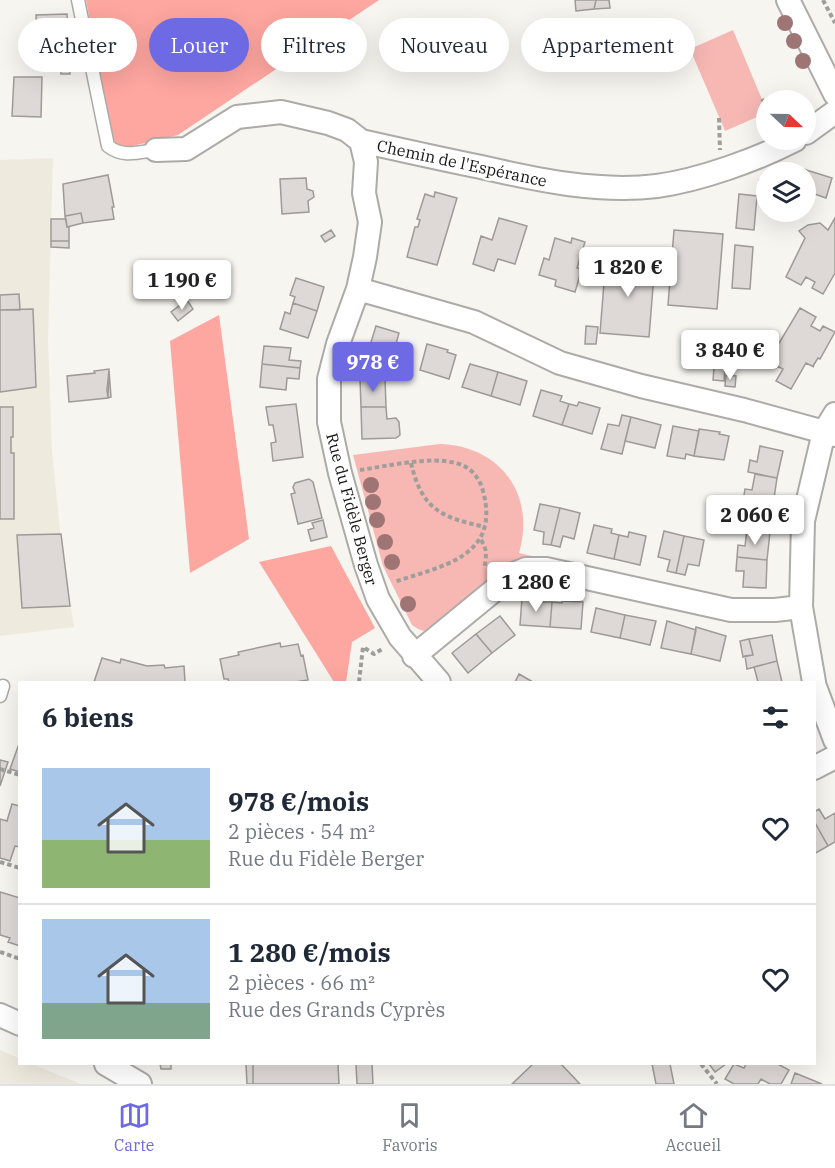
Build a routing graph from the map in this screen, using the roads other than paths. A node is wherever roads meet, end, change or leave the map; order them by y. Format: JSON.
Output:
{"nodes":[{"id":1,"x":78,"y":0,"type":"edge"},
{"id":2,"x":788,"y":0,"type":"edge"},
{"id":3,"x":835,"y":94,"type":"edge"},
{"id":4,"x":835,"y":112,"type":"edge"},
{"id":5,"x":816,"y":126,"type":"edge"},
{"id":6,"x":361,"y":141,"type":"junction"},
{"id":7,"x":156,"y":150,"type":"joint"},
{"id":8,"x":769,"y":150,"type":"edge"},
{"id":9,"x":358,"y":289,"type":"junction"},
{"id":10,"x":832,"y":427,"type":"edge"},
{"id":11,"x":801,"y":607,"type":"junction"},
{"id":12,"x":414,"y":656,"type":"junction"},
{"id":13,"x":438,"y":681,"type":"edge"},
{"id":14,"x":814,"y":681,"type":"edge"},
{"id":15,"x":816,"y":688,"type":"edge"},
{"id":16,"x":835,"y":740,"type":"edge"},
{"id":17,"x":835,"y":757,"type":"edge"},
{"id":18,"x":816,"y":767,"type":"edge"},
{"id":19,"x":0,"y":1015,"type":"edge"},
{"id":20,"x":18,"y":1023,"type":"edge"},
{"id":21,"x":108,"y":1065,"type":"edge"},
{"id":22,"x":140,"y":1084,"type":"edge"}],
"edges":[{"from":1,"to":7,"type":"lane","name":"Chemin de l'Espérance"},
{"from":2,"to":3,"type":"street"},
{"from":4,"to":5,"type":"street"},
{"from":6,"to":7,"type":"street","name":"Chemin de l'Espérance"},
{"from":6,"to":8,"type":"street","name":"Chemin de l'Espérance"},
{"from":6,"to":9,"type":"street","name":"Rue du Fidèle Berger"},
{"from":9,"to":10,"type":"street"},
{"from":9,"to":12,"type":"street","name":"Rue du Fidèle Berger"},
{"from":10,"to":11,"type":"street"},
{"from":11,"to":12,"type":"street"},
{"from":11,"to":14,"type":"street"},
{"from":12,"to":13,"type":"street","name":"Rue du Fidèle Berger"},
{"from":15,"to":16,"type":"street"},
{"from":17,"to":18,"type":"street"},
{"from":19,"to":20,"type":"street"},
{"from":21,"to":22,"type":"street"}]}
